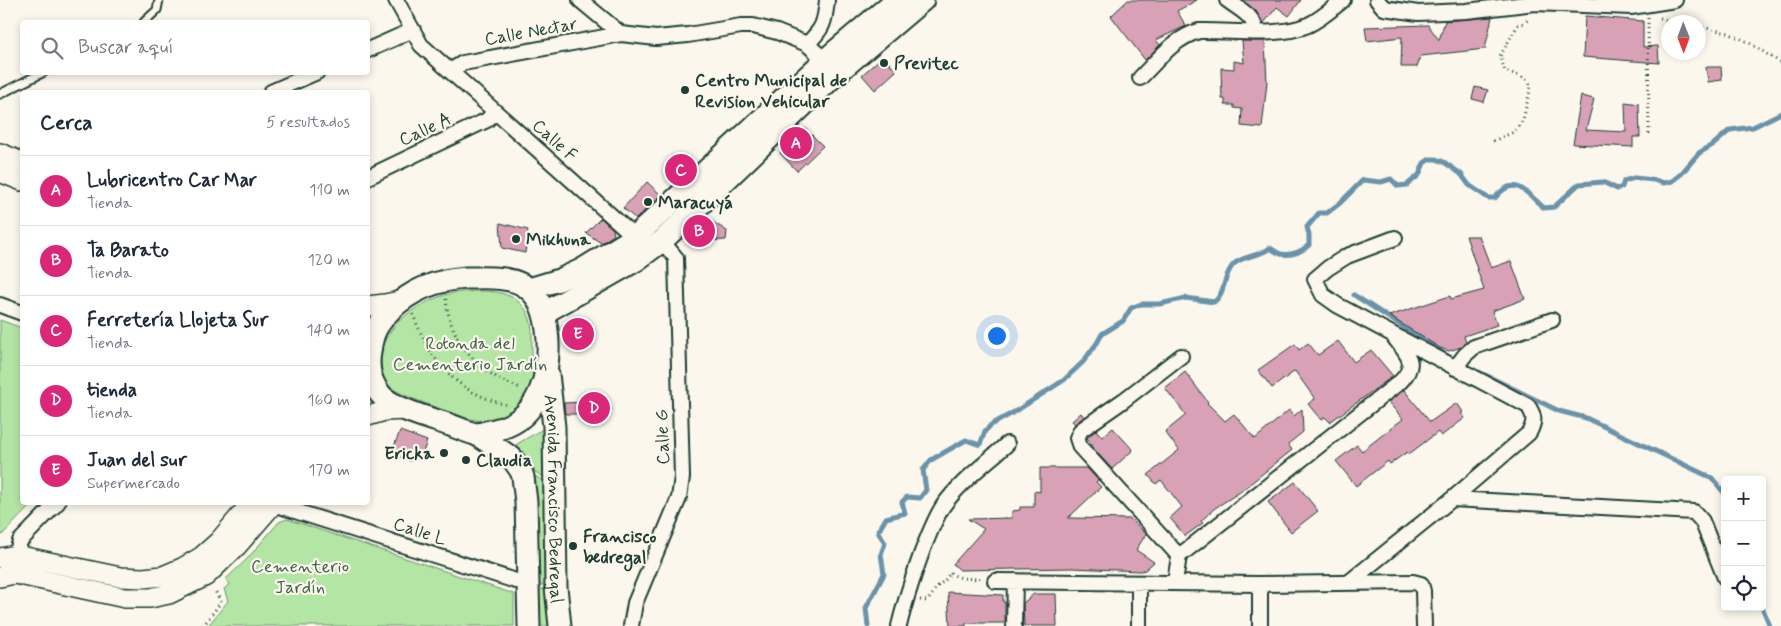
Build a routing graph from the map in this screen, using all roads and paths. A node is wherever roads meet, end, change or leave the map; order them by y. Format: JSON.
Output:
{"nodes":[{"id":1,"x":159,"y":0,"type":"edge"},
{"id":2,"x":396,"y":0,"type":"edge"},
{"id":3,"x":580,"y":0,"type":"edge"},
{"id":4,"x":827,"y":0,"type":"edge"},
{"id":5,"x":896,"y":0,"type":"edge"},
{"id":6,"x":923,"y":0,"type":"edge"},
{"id":7,"x":1227,"y":0,"type":"edge"},
{"id":8,"x":1343,"y":0,"type":"edge"},
{"id":9,"x":1377,"y":0,"type":"edge"},
{"id":10,"x":1675,"y":0,"type":"edge"},
{"id":11,"x":1646,"y":2,"type":"edge"},
{"id":12,"x":1535,"y":3,"type":"junction"},
{"id":13,"x":146,"y":20,"type":"edge"},
{"id":14,"x":1706,"y":28,"type":"edge"},
{"id":15,"x":413,"y":30,"type":"junction"},
{"id":16,"x":1256,"y":32,"type":"junction"},
{"id":17,"x":621,"y":34,"type":"junction"},
{"id":18,"x":807,"y":44,"type":"junction"},
{"id":19,"x":370,"y":49,"type":"edge"},
{"id":20,"x":1781,"y":63,"type":"edge"},
{"id":21,"x":831,"y":66,"type":"junction"},
{"id":22,"x":450,"y":71,"type":"junction"},
{"id":23,"x":38,"y":75,"type":"edge"},
{"id":24,"x":310,"y":75,"type":"edge"},
{"id":25,"x":1140,"y":78,"type":"dead end"},
{"id":26,"x":276,"y":90,"type":"edge"},
{"id":27,"x":0,"y":94,"type":"edge"},
{"id":28,"x":495,"y":112,"type":"junction"},
{"id":29,"x":1649,"y":135,"type":"dead end"},
{"id":30,"x":1493,"y":141,"type":"dead end"},
{"id":31,"x":0,"y":153,"type":"edge"},
{"id":32,"x":20,"y":161,"type":"edge"},
{"id":33,"x":0,"y":172,"type":"edge"},
{"id":34,"x":370,"y":176,"type":"edge"},
{"id":35,"x":20,"y":180,"type":"edge"},
{"id":36,"x":636,"y":237,"type":"junction"},
{"id":37,"x":1395,"y":238,"type":"dead end"},
{"id":38,"x":662,"y":241,"type":"junction"},
{"id":39,"x":529,"y":289,"type":"junction"},
{"id":40,"x":451,"y":297,"type":"dead end"},
{"id":41,"x":446,"y":298,"type":"junction"},
{"id":42,"x":440,"y":299,"type":"dead end"},
{"id":43,"x":0,"y":306,"type":"edge"},
{"id":44,"x":370,"y":306,"type":"edge"},
{"id":45,"x":411,"y":311,"type":"junction"},
{"id":46,"x":20,"y":312,"type":"edge"},
{"id":47,"x":544,"y":313,"type":"junction"},
{"id":48,"x":1552,"y":320,"type":"dead end"},
{"id":49,"x":1390,"y":332,"type":"junction"},
{"id":50,"x":370,"y":344,"type":"edge"},
{"id":51,"x":1181,"y":356,"type":"dead end"},
{"id":52,"x":1454,"y":368,"type":"junction"},
{"id":53,"x":370,"y":370,"type":"edge"},
{"id":54,"x":548,"y":371,"type":"junction"},
{"id":55,"x":526,"y":382,"type":"dead end"},
{"id":56,"x":524,"y":390,"type":"junction"},
{"id":57,"x":375,"y":395,"type":"edge"},
{"id":58,"x":521,"y":396,"type":"dead end"},
{"id":59,"x":405,"y":410,"type":"junction"},
{"id":60,"x":506,"y":411,"type":"dead end"},
{"id":61,"x":370,"y":415,"type":"edge"},
{"id":62,"x":476,"y":434,"type":"junction"},
{"id":63,"x":1007,"y":444,"type":"dead end"},
{"id":64,"x":1452,"y":499,"type":"junction"},
{"id":65,"x":55,"y":505,"type":"edge"},
{"id":66,"x":249,"y":505,"type":"edge"},
{"id":67,"x":271,"y":505,"type":"edge"},
{"id":68,"x":279,"y":505,"type":"edge"},
{"id":69,"x":8,"y":556,"type":"edge"},
{"id":70,"x":1179,"y":556,"type":"junction"},
{"id":71,"x":1721,"y":568,"type":"edge"},
{"id":72,"x":7,"y":575,"type":"edge"},
{"id":73,"x":206,"y":576,"type":"junction"},
{"id":74,"x":528,"y":581,"type":"junction"},
{"id":75,"x":995,"y":581,"type":"joint"},
{"id":76,"x":1015,"y":581,"type":"junction"},
{"id":77,"x":1139,"y":582,"type":"junction"},
{"id":78,"x":1175,"y":582,"type":"junction"},
{"id":79,"x":1348,"y":583,"type":"junction"},
{"id":80,"x":1260,"y":584,"type":"junction"},
{"id":81,"x":920,"y":600,"type":"dead end"},
{"id":82,"x":203,"y":626,"type":"edge"},
{"id":83,"x":529,"y":626,"type":"edge"},
{"id":84,"x":560,"y":626,"type":"edge"},
{"id":85,"x":632,"y":626,"type":"edge"},
{"id":86,"x":899,"y":626,"type":"edge"},
{"id":87,"x":1014,"y":626,"type":"edge"},
{"id":88,"x":1140,"y":626,"type":"edge"},
{"id":89,"x":1260,"y":626,"type":"edge"},
{"id":90,"x":1424,"y":626,"type":"edge"}],
"edges":[{"from":1,"to":13,"type":"lane"},
{"from":2,"to":15,"type":"street","name":"Calle F"},
{"from":3,"to":17,"type":"street"},
{"from":4,"to":18,"type":"street"},
{"from":5,"to":21,"type":"main road"},
{"from":6,"to":21,"type":"main road"},
{"from":7,"to":16,"type":"street"},
{"from":8,"to":16,"type":"street"},
{"from":9,"to":12,"type":"street"},
{"from":10,"to":11,"type":"street"},
{"from":11,"to":12,"type":"street"},
{"from":11,"to":29,"type":"path"},
{"from":12,"to":30,"type":"path"},
{"from":14,"to":20,"type":"path"},
{"from":15,"to":19,"type":"street"},
{"from":15,"to":22,"type":"street","name":"Calle F"},
{"from":16,"to":25,"type":"street"},
{"from":17,"to":18,"type":"street","name":"Calle Nectar"},
{"from":17,"to":22,"type":"street","name":"Calle Nectar"},
{"from":18,"to":21,"type":"street","name":"Calle Nectar"},
{"from":21,"to":36,"type":"main road"},
{"from":21,"to":38,"type":"main road"},
{"from":22,"to":28,"type":"street","name":"Calle F"},
{"from":23,"to":27,"type":"lane"},
{"from":24,"to":26,"type":"street"},
{"from":28,"to":34,"type":"street","name":"Calle A"},
{"from":28,"to":36,"type":"street","name":"Calle F"},
{"from":31,"to":32,"type":"main road"},
{"from":33,"to":35,"type":"main road"},
{"from":36,"to":38,"type":"main road"},
{"from":36,"to":39,"type":"main road"},
{"from":37,"to":49,"type":"street"},
{"from":38,"to":47,"type":"main road"},
{"from":38,"to":85,"type":"street","name":"Calle G"},
{"from":39,"to":45,"type":"main road"},
{"from":39,"to":47,"type":"main road"},
{"from":40,"to":41,"type":"path"},
{"from":41,"to":42,"type":"path"},
{"from":41,"to":56,"type":"path"},
{"from":43,"to":46,"type":"street"},
{"from":44,"to":45,"type":"main road"},
{"from":45,"to":50,"type":"main road"},
{"from":45,"to":60,"type":"path"},
{"from":47,"to":54,"type":"main road"},
{"from":48,"to":52,"type":"street"},
{"from":49,"to":52,"type":"street"},
{"from":49,"to":70,"type":"street"},
{"from":51,"to":70,"type":"street"},
{"from":52,"to":64,"type":"street"},
{"from":53,"to":57,"type":"main road"},
{"from":54,"to":62,"type":"main road"},
{"from":54,"to":84,"type":"main road","name":"Avenida Francisco Bedregal"},
{"from":55,"to":56,"type":"path"},
{"from":56,"to":58,"type":"path"},
{"from":57,"to":59,"type":"main road"},
{"from":59,"to":61,"type":"main road"},
{"from":59,"to":62,"type":"main road"},
{"from":62,"to":74,"type":"main road","name":"Avenida Francisco Bedregal"},
{"from":63,"to":86,"type":"street"},
{"from":64,"to":71,"type":"street"},
{"from":64,"to":79,"type":"street"},
{"from":65,"to":69,"type":"street"},
{"from":66,"to":69,"type":"main road"},
{"from":67,"to":73,"type":"main road"},
{"from":68,"to":74,"type":"street","name":"Calle L"},
{"from":69,"to":72,"type":"main road"},
{"from":70,"to":78,"type":"street"},
{"from":72,"to":73,"type":"main road"},
{"from":73,"to":82,"type":"path"},
{"from":74,"to":83,"type":"main road","name":"Avenida Francisco Bedregal"},
{"from":75,"to":76,"type":"street"},
{"from":75,"to":81,"type":"path"},
{"from":76,"to":77,"type":"street"},
{"from":76,"to":87,"type":"street"},
{"from":77,"to":78,"type":"street"},
{"from":77,"to":88,"type":"street"},
{"from":78,"to":80,"type":"street"},
{"from":79,"to":80,"type":"street"},
{"from":79,"to":90,"type":"street"},
{"from":80,"to":89,"type":"street"}]}
